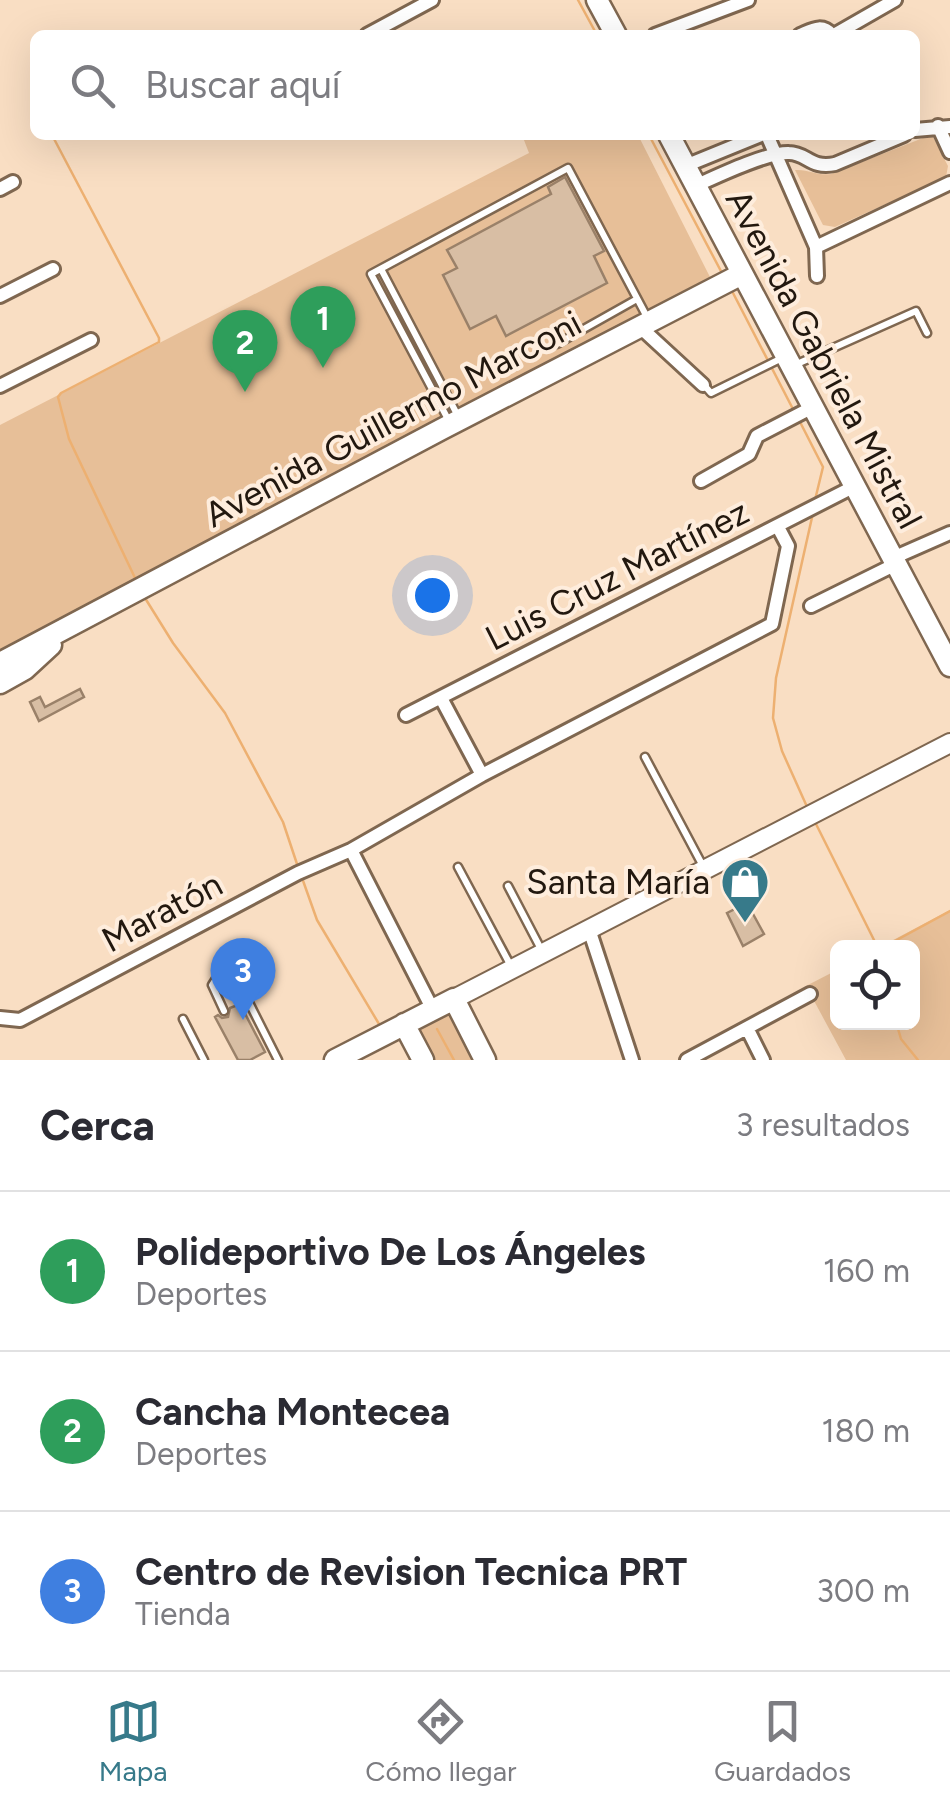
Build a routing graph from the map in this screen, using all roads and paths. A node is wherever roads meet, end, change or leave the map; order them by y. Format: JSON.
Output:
{"nodes":[{"id":1,"x":432,"y":0,"type":"edge"},
{"id":2,"x":597,"y":0,"type":"edge"},
{"id":3,"x":748,"y":0,"type":"edge"},
{"id":4,"x":895,"y":0,"type":"edge"},
{"id":5,"x":376,"y":30,"type":"edge"},
{"id":6,"x":613,"y":30,"type":"edge"},
{"id":7,"x":668,"y":30,"type":"edge"},
{"id":8,"x":842,"y":30,"type":"edge"},
{"id":9,"x":944,"y":127,"type":"edge"},
{"id":10,"x":672,"y":140,"type":"edge"},
{"id":11,"x":751,"y":140,"type":"edge"},
{"id":12,"x":767,"y":140,"type":"edge"},
{"id":13,"x":892,"y":140,"type":"edge"},
{"id":14,"x":950,"y":152,"type":"edge"},
{"id":15,"x":776,"y":155,"type":"junction"},
{"id":16,"x":685,"y":166,"type":"junction"},
{"id":17,"x":950,"y":182,"type":"edge"},
{"id":18,"x":696,"y":186,"type":"junction"},
{"id":19,"x":816,"y":247,"type":"junction"},
{"id":20,"x":54,"y":269,"type":"dead end"},
{"id":21,"x":816,"y":276,"type":"dead end"},
{"id":22,"x":732,"y":278,"type":"junction"},
{"id":23,"x":0,"y":296,"type":"edge"},
{"id":24,"x":638,"y":299,"type":"junction"},
{"id":25,"x":644,"y":324,"type":"junction"},
{"id":26,"x":926,"y":333,"type":"dead end"},
{"id":27,"x":91,"y":340,"type":"dead end"},
{"id":28,"x":557,"y":344,"type":"dead end"},
{"id":29,"x":785,"y":361,"type":"junction"},
{"id":30,"x":704,"y":384,"type":"joint"},
{"id":31,"x":0,"y":386,"type":"edge"},
{"id":32,"x":801,"y":412,"type":"junction"},
{"id":33,"x":455,"y":422,"type":"junction"},
{"id":34,"x":701,"y":480,"type":"dead end"},
{"id":35,"x":854,"y":486,"type":"junction"},
{"id":36,"x":778,"y":527,"type":"junction"},
{"id":37,"x":950,"y":533,"type":"edge"},
{"id":38,"x":894,"y":561,"type":"junction"},
{"id":39,"x":811,"y":606,"type":"dead end"},
{"id":40,"x":74,"y":623,"type":"junction"},
{"id":41,"x":948,"y":656,"type":"edge"},
{"id":42,"x":0,"y":663,"type":"edge"},
{"id":43,"x":0,"y":683,"type":"edge"},
{"id":44,"x":442,"y":698,"type":"junction"},
{"id":45,"x":406,"y":716,"type":"dead end"},
{"id":46,"x":950,"y":744,"type":"edge"},
{"id":47,"x":645,"y":757,"type":"dead end"},
{"id":48,"x":482,"y":775,"type":"junction"},
{"id":49,"x":351,"y":850,"type":"junction"},
{"id":50,"x":458,"y":867,"type":"dead end"},
{"id":51,"x":705,"y":869,"type":"junction"},
{"id":52,"x":508,"y":886,"type":"dead end"},
{"id":53,"x":588,"y":929,"type":"junction"},
{"id":54,"x":543,"y":953,"type":"junction"},
{"id":55,"x":512,"y":969,"type":"junction"},
{"id":56,"x":810,"y":994,"type":"dead end"},
{"id":57,"x":454,"y":999,"type":"junction"},
{"id":58,"x":433,"y":1010,"type":"junction"},
{"id":59,"x":224,"y":1012,"type":"dead end"},
{"id":60,"x":0,"y":1018,"type":"edge"},
{"id":61,"x":183,"y":1019,"type":"dead end"},
{"id":62,"x":404,"y":1024,"type":"junction"},
{"id":63,"x":747,"y":1028,"type":"junction"},
{"id":64,"x":204,"y":1060,"type":"edge"},
{"id":65,"x":278,"y":1060,"type":"edge"},
{"id":66,"x":334,"y":1060,"type":"edge"},
{"id":67,"x":423,"y":1060,"type":"edge"},
{"id":68,"x":485,"y":1060,"type":"edge"},
{"id":69,"x":632,"y":1060,"type":"edge"},
{"id":70,"x":688,"y":1060,"type":"edge"},
{"id":71,"x":762,"y":1060,"type":"edge"}],
"edges":[{"from":1,"to":5,"type":"street"},
{"from":2,"to":6,"type":"main road"},
{"from":3,"to":7,"type":"street"},
{"from":4,"to":8,"type":"street"},
{"from":9,"to":14,"type":"street"},
{"from":10,"to":16,"type":"main road","name":"Avenida Gabriela Mistral"},
{"from":11,"to":16,"type":"street"},
{"from":12,"to":15,"type":"street"},
{"from":13,"to":15,"type":"street"},
{"from":15,"to":18,"type":"street"},
{"from":15,"to":19,"type":"street"},
{"from":16,"to":18,"type":"main road","name":"Avenida Gabriela Mistral"},
{"from":17,"to":19,"type":"street"},
{"from":18,"to":22,"type":"main road","name":"Avenida Gabriela Mistral"},
{"from":19,"to":21,"type":"street"},
{"from":20,"to":23,"type":"street"},
{"from":22,"to":25,"type":"main road","name":"Avenida Guillermo Marconi"},
{"from":22,"to":29,"type":"main road","name":"Avenida Gabriela Mistral"},
{"from":24,"to":25,"type":"lane"},
{"from":24,"to":28,"type":"lane"},
{"from":24,"to":33,"type":"lane"},
{"from":25,"to":30,"type":"street"},
{"from":25,"to":33,"type":"main road","name":"Avenida Guillermo Marconi"},
{"from":26,"to":29,"type":"lane"},
{"from":27,"to":31,"type":"street"},
{"from":29,"to":30,"type":"lane"},
{"from":29,"to":32,"type":"main road","name":"Avenida Gabriela Mistral"},
{"from":32,"to":34,"type":"street"},
{"from":32,"to":35,"type":"main road","name":"Avenida Gabriela Mistral"},
{"from":33,"to":40,"type":"main road","name":"Avenida Guillermo Marconi"},
{"from":35,"to":36,"type":"street","name":"Luis Cruz Martínez"},
{"from":35,"to":38,"type":"main road","name":"Avenida Gabriela Mistral"},
{"from":36,"to":44,"type":"street","name":"Luis Cruz Martínez"},
{"from":36,"to":48,"type":"street","name":"Maratón"},
{"from":37,"to":38,"type":"street"},
{"from":38,"to":39,"type":"street"},
{"from":38,"to":41,"type":"main road","name":"Avenida Gabriela Mistral"},
{"from":40,"to":42,"type":"main road","name":"Avenida Guillermo Marconi"},
{"from":40,"to":43,"type":"main road","name":"Avenida Guillermo Marconi"},
{"from":44,"to":45,"type":"street","name":"Luis Cruz Martínez"},
{"from":44,"to":48,"type":"street"},
{"from":46,"to":51,"type":"main road"},
{"from":47,"to":51,"type":"lane"},
{"from":48,"to":49,"type":"street","name":"Maratón"},
{"from":49,"to":58,"type":"street"},
{"from":49,"to":60,"type":"street","name":"Maratón"},
{"from":50,"to":55,"type":"lane"},
{"from":51,"to":53,"type":"main road"},
{"from":52,"to":54,"type":"lane"},
{"from":53,"to":54,"type":"main road"},
{"from":53,"to":69,"type":"street"},
{"from":54,"to":55,"type":"main road"},
{"from":55,"to":57,"type":"main road"},
{"from":56,"to":63,"type":"street"},
{"from":57,"to":58,"type":"main road"},
{"from":57,"to":68,"type":"main road"},
{"from":58,"to":62,"type":"main road"},
{"from":59,"to":65,"type":"lane"},
{"from":61,"to":64,"type":"lane"},
{"from":62,"to":66,"type":"main road"},
{"from":62,"to":67,"type":"main road"},
{"from":63,"to":70,"type":"street"},
{"from":63,"to":71,"type":"street"}]}
